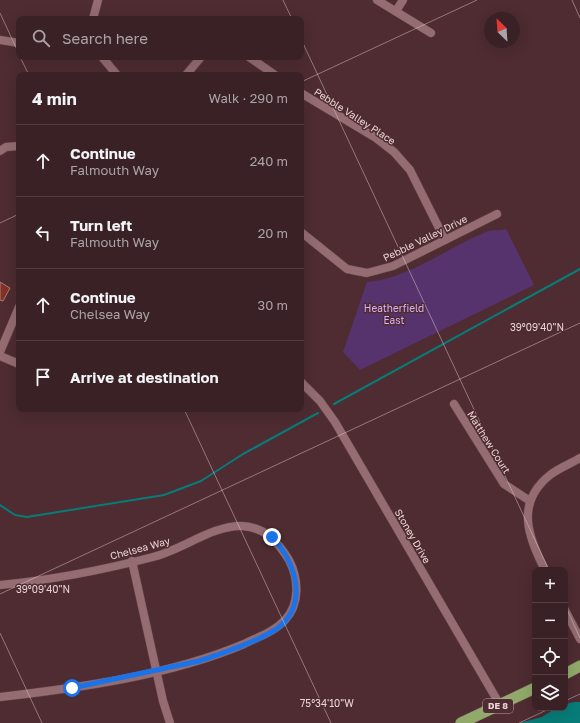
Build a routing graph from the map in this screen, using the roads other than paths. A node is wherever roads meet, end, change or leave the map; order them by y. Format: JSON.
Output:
{"nodes":[{"id":1,"x":98,"y":0,"type":"edge"},
{"id":2,"x":377,"y":0,"type":"edge"},
{"id":3,"x":403,"y":0,"type":"edge"},
{"id":4,"x":396,"y":11,"type":"junction"},
{"id":5,"x":94,"y":16,"type":"edge"},
{"id":6,"x":431,"y":33,"type":"dead end"},
{"id":7,"x":0,"y":40,"type":"edge"},
{"id":8,"x":16,"y":43,"type":"edge"},
{"id":9,"x":104,"y":60,"type":"edge"},
{"id":10,"x":198,"y":60,"type":"edge"},
{"id":11,"x":253,"y":60,"type":"edge"},
{"id":12,"x":114,"y":72,"type":"edge"},
{"id":13,"x":188,"y":72,"type":"edge"},
{"id":14,"x":271,"y":72,"type":"edge"},
{"id":15,"x":304,"y":95,"type":"edge"},
{"id":16,"x":16,"y":146,"type":"edge"},
{"id":17,"x":0,"y":151,"type":"edge"},
{"id":18,"x":497,"y":214,"type":"dead end"},
{"id":19,"x":304,"y":234,"type":"edge"},
{"id":20,"x":445,"y":240,"type":"junction"},
{"id":21,"x":16,"y":314,"type":"edge"},
{"id":22,"x":0,"y":352,"type":"edge"},
{"id":23,"x":0,"y":356,"type":"edge"},
{"id":24,"x":16,"y":363,"type":"edge"},
{"id":25,"x":304,"y":385,"type":"edge"},
{"id":26,"x":454,"y":404,"type":"dead end"},
{"id":27,"x":580,"y":458,"type":"edge"},
{"id":28,"x":530,"y":501,"type":"junction"},
{"id":29,"x":132,"y":561,"type":"junction"},
{"id":30,"x":543,"y":567,"type":"edge"},
{"id":31,"x":0,"y":585,"type":"edge"},
{"id":32,"x":568,"y":616,"type":"edge"},
{"id":33,"x":580,"y":639,"type":"edge"},
{"id":34,"x":580,"y":666,"type":"edge"},
{"id":35,"x":157,"y":671,"type":"junction"},
{"id":36,"x":568,"y":672,"type":"edge"},
{"id":37,"x":532,"y":689,"type":"edge"},
{"id":38,"x":0,"y":697,"type":"edge"},
{"id":39,"x":500,"y":705,"type":"junction"},
{"id":40,"x":170,"y":723,"type":"edge"},
{"id":41,"x":461,"y":723,"type":"edge"}],
"edges":[{"from":1,"to":5,"type":"street"},
{"from":2,"to":4,"type":"street"},
{"from":3,"to":4,"type":"street"},
{"from":4,"to":6,"type":"street"},
{"from":7,"to":8,"type":"street"},
{"from":9,"to":12,"type":"street"},
{"from":10,"to":13,"type":"street"},
{"from":11,"to":14,"type":"street"},
{"from":15,"to":20,"type":"street","name":"Pebble Valley Place"},
{"from":16,"to":17,"type":"street"},
{"from":18,"to":20,"type":"street","name":"Pebble Valley Drive"},
{"from":19,"to":20,"type":"street","name":"Pebble Valley Drive"},
{"from":21,"to":22,"type":"street"},
{"from":23,"to":24,"type":"street"},
{"from":25,"to":39,"type":"street","name":"Stoney Drive"},
{"from":26,"to":28,"type":"street","name":"Matthew Court"},
{"from":27,"to":28,"type":"street"},
{"from":28,"to":30,"type":"street"},
{"from":29,"to":31,"type":"street","name":"Chelsea Way"},
{"from":29,"to":35,"type":"street"},
{"from":29,"to":35,"type":"street","name":"Chelsea Way"},
{"from":32,"to":33,"type":"street"},
{"from":34,"to":36,"type":"highway"},
{"from":35,"to":38,"type":"street","name":"Chelsea Way"},
{"from":35,"to":40,"type":"street"},
{"from":37,"to":39,"type":"highway","number":"DE 8"},
{"from":39,"to":41,"type":"highway","number":"DE 8"}]}
